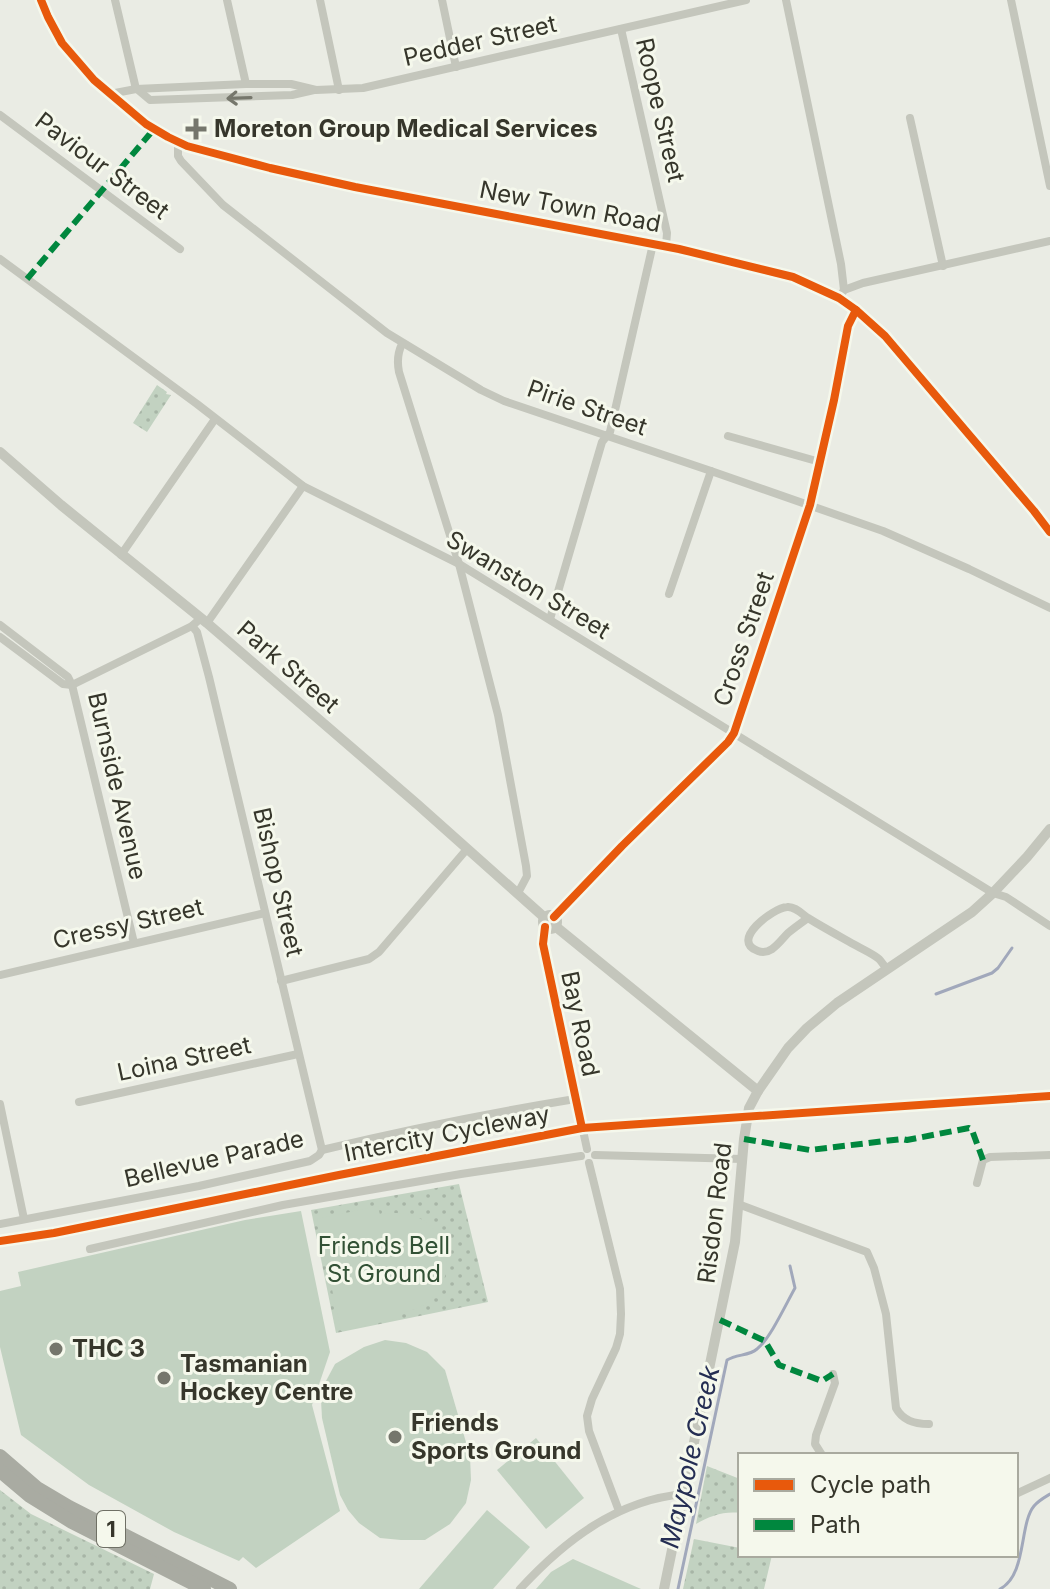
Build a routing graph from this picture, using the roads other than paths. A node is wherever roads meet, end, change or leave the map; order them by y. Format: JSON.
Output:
{"nodes":[{"id":1,"x":41,"y":0,"type":"edge"},
{"id":2,"x":115,"y":0,"type":"edge"},
{"id":3,"x":227,"y":0,"type":"edge"},
{"id":4,"x":320,"y":0,"type":"edge"},
{"id":5,"x":442,"y":0,"type":"edge"},
{"id":6,"x":746,"y":0,"type":"edge"},
{"id":7,"x":786,"y":0,"type":"edge"},
{"id":8,"x":1011,"y":0,"type":"edge"},
{"id":9,"x":621,"y":29,"type":"junction"},
{"id":10,"x":456,"y":67,"type":"junction"},
{"id":11,"x":246,"y":84,"type":"junction"},
{"id":12,"x":136,"y":89,"type":"junction"},
{"id":13,"x":316,"y":90,"type":"junction"},
{"id":14,"x":339,"y":90,"type":"junction"},
{"id":15,"x":110,"y":94,"type":"junction"},
{"id":16,"x":0,"y":115,"type":"edge"},
{"id":17,"x":910,"y":118,"type":"dead end"},
{"id":18,"x":178,"y":142,"type":"junction"},
{"id":19,"x":1050,"y":186,"type":"edge"},
{"id":20,"x":1050,"y":241,"type":"edge"},
{"id":21,"x":660,"y":245,"type":"junction"},
{"id":22,"x":180,"y":249,"type":"dead end"},
{"id":23,"x":0,"y":259,"type":"edge"},
{"id":24,"x":943,"y":266,"type":"junction"},
{"id":25,"x":842,"y":294,"type":"junction"},
{"id":26,"x":856,"y":310,"type":"junction"},
{"id":27,"x":402,"y":344,"type":"junction"},
{"id":28,"x":215,"y":419,"type":"junction"},
{"id":29,"x":728,"y":436,"type":"dead end"},
{"id":30,"x":608,"y":437,"type":"junction"},
{"id":31,"x":0,"y":452,"type":"edge"},
{"id":32,"x":820,"y":462,"type":"junction"},
{"id":33,"x":711,"y":471,"type":"junction"},
{"id":34,"x":303,"y":486,"type":"junction"},
{"id":35,"x":810,"y":505,"type":"junction"},
{"id":36,"x":1050,"y":532,"type":"edge"},
{"id":37,"x":121,"y":555,"type":"junction"},
{"id":38,"x":459,"y":564,"type":"junction"},
{"id":39,"x":669,"y":594,"type":"dead end"},
{"id":40,"x":1050,"y":608,"type":"edge"},
{"id":41,"x":550,"y":619,"type":"junction"},
{"id":42,"x":200,"y":622,"type":"junction"},
{"id":43,"x":0,"y":625,"type":"edge"},
{"id":44,"x":0,"y":637,"type":"edge"},
{"id":45,"x":72,"y":685,"type":"junction"},
{"id":46,"x":734,"y":733,"type":"junction"},
{"id":47,"x":1050,"y":829,"type":"edge"},
{"id":48,"x":467,"y":849,"type":"junction"},
{"id":49,"x":518,"y":893,"type":"junction"},
{"id":50,"x":993,"y":893,"type":"junction"},
{"id":51,"x":265,"y":913,"type":"junction"},
{"id":52,"x":808,"y":918,"type":"junction"},
{"id":53,"x":550,"y":922,"type":"junction"},
{"id":54,"x":1050,"y":926,"type":"edge"},
{"id":55,"x":134,"y":943,"type":"junction"},
{"id":56,"x":887,"y":969,"type":"junction"},
{"id":57,"x":0,"y":975,"type":"edge"},
{"id":58,"x":281,"y":981,"type":"junction"},
{"id":59,"x":298,"y":1054,"type":"junction"},
{"id":60,"x":758,"y":1091,"type":"junction"},
{"id":61,"x":575,"y":1099,"type":"junction"},
{"id":62,"x":79,"y":1102,"type":"dead end"},
{"id":63,"x":0,"y":1104,"type":"edge"},
{"id":64,"x":322,"y":1150,"type":"junction"},
{"id":65,"x":584,"y":1152,"type":"junction"},
{"id":66,"x":1050,"y":1155,"type":"edge"},
{"id":67,"x":592,"y":1159,"type":"junction"},
{"id":68,"x":742,"y":1159,"type":"junction"},
{"id":69,"x":977,"y":1183,"type":"dead end"},
{"id":70,"x":738,"y":1204,"type":"junction"},
{"id":71,"x":24,"y":1219,"type":"junction"},
{"id":72,"x":0,"y":1224,"type":"edge"},
{"id":73,"x":90,"y":1249,"type":"dead end"},
{"id":74,"x":833,"y":1374,"type":"dead end"},
{"id":75,"x":929,"y":1424,"type":"dead end"},
{"id":76,"x":821,"y":1453,"type":"edge"},
{"id":77,"x":0,"y":1456,"type":"edge"},
{"id":78,"x":0,"y":1471,"type":"edge"},
{"id":79,"x":1050,"y":1478,"type":"edge"},
{"id":80,"x":1018,"y":1493,"type":"edge"},
{"id":81,"x":684,"y":1494,"type":"junction"},
{"id":82,"x":619,"y":1511,"type":"junction"},
{"id":83,"x":204,"y":1589,"type":"edge"},
{"id":84,"x":230,"y":1589,"type":"edge"},
{"id":85,"x":520,"y":1589,"type":"edge"},
{"id":86,"x":664,"y":1589,"type":"edge"}],
"edges":[{"from":1,"to":15,"type":"main road","name":"New Town Road"},
{"from":2,"to":12,"type":"street"},
{"from":3,"to":11,"type":"street"},
{"from":4,"to":14,"type":"street"},
{"from":5,"to":10,"type":"street"},
{"from":6,"to":9,"type":"street","name":"Pedder Street"},
{"from":7,"to":25,"type":"street"},
{"from":8,"to":19,"type":"street"},
{"from":9,"to":10,"type":"street","name":"Pedder Street"},
{"from":9,"to":21,"type":"street","name":"Roope Street"},
{"from":10,"to":14,"type":"street","name":"Pedder Street"},
{"from":11,"to":12,"type":"street","name":"Pedder Street"},
{"from":11,"to":13,"type":"street","name":"Pedder Street"},
{"from":13,"to":12,"type":"street","name":"Pedder Street","one_way":true},
{"from":12,"to":15,"type":"street","name":"Pedder Street"},
{"from":13,"to":14,"type":"street","name":"Pedder Street"},
{"from":15,"to":18,"type":"main road","name":"New Town Road"},
{"from":16,"to":22,"type":"street","name":"Paviour Street"},
{"from":17,"to":24,"type":"street"},
{"from":18,"to":21,"type":"main road","name":"New Town Road"},
{"from":18,"to":27,"type":"street","name":"Pirie Street"},
{"from":20,"to":24,"type":"street"},
{"from":21,"to":25,"type":"main road","name":"New Town Road"},
{"from":21,"to":30,"type":"street","name":"Roope Street"},
{"from":23,"to":28,"type":"street","name":"Swanston Street"},
{"from":24,"to":25,"type":"street"},
{"from":25,"to":26,"type":"main road","name":"New Town Road"},
{"from":26,"to":32,"type":"street","name":"Cross Street"},
{"from":26,"to":36,"type":"main road","name":"New Town Road"},
{"from":27,"to":30,"type":"street","name":"Pirie Street"},
{"from":27,"to":38,"type":"street"},
{"from":28,"to":34,"type":"street","name":"Swanston Street"},
{"from":28,"to":37,"type":"street"},
{"from":29,"to":32,"type":"street"},
{"from":30,"to":33,"type":"street","name":"Pirie Street"},
{"from":30,"to":41,"type":"street","name":"Roope Street"},
{"from":31,"to":37,"type":"street","name":"Park Street"},
{"from":32,"to":35,"type":"street","name":"Cross Street"},
{"from":33,"to":35,"type":"street","name":"Pirie Street"},
{"from":33,"to":39,"type":"street"},
{"from":34,"to":38,"type":"street","name":"Swanston Street"},
{"from":34,"to":42,"type":"street"},
{"from":35,"to":40,"type":"street","name":"Pirie Street"},
{"from":35,"to":46,"type":"street","name":"Cross Street"},
{"from":37,"to":42,"type":"street","name":"Park Street"},
{"from":38,"to":41,"type":"street","name":"Swanston Street"},
{"from":38,"to":49,"type":"street"},
{"from":41,"to":46,"type":"street","name":"Swanston Street"},
{"from":42,"to":45,"type":"street"},
{"from":42,"to":48,"type":"street","name":"Park Street"},
{"from":42,"to":51,"type":"street","name":"Bishop Street"},
{"from":43,"to":45,"type":"street","name":"Burnside Avenue"},
{"from":44,"to":45,"type":"street","name":"Burnside Avenue"},
{"from":45,"to":55,"type":"street","name":"Burnside Avenue"},
{"from":46,"to":50,"type":"street","name":"Swanston Street"},
{"from":46,"to":53,"type":"street","name":"Cross Street"},
{"from":47,"to":50,"type":"street","name":"Risdon Road"},
{"from":48,"to":49,"type":"street","name":"Park Street"},
{"from":48,"to":58,"type":"street"},
{"from":49,"to":53,"type":"street","name":"Park Street"},
{"from":50,"to":54,"type":"street","name":"Swanston Street"},
{"from":50,"to":56,"type":"street","name":"Risdon Road"},
{"from":51,"to":55,"type":"street","name":"Cressy Street"},
{"from":51,"to":58,"type":"street","name":"Bishop Street"},
{"from":52,"to":52,"type":"street"},
{"from":52,"to":56,"type":"street"},
{"from":53,"to":60,"type":"street","name":"Park Street"},
{"from":53,"to":61,"type":"street","name":"Bay Road"},
{"from":55,"to":57,"type":"street","name":"Cressy Street"},
{"from":56,"to":60,"type":"street","name":"Risdon Road"},
{"from":58,"to":59,"type":"street","name":"Bishop Street"},
{"from":59,"to":62,"type":"street","name":"Loina Street"},
{"from":59,"to":64,"type":"street","name":"Bishop Street"},
{"from":60,"to":68,"type":"street","name":"Risdon Road"},
{"from":61,"to":64,"type":"street","name":"Bellevue Parade"},
{"from":61,"to":65,"type":"street","name":"Bay Road"},
{"from":63,"to":71,"type":"street"},
{"from":64,"to":71,"type":"street","name":"Bellevue Parade"},
{"from":65,"to":67,"type":"street"},
{"from":65,"to":73,"type":"street"},
{"from":66,"to":69,"type":"street"},
{"from":67,"to":68,"type":"street"},
{"from":67,"to":82,"type":"street"},
{"from":68,"to":70,"type":"street","name":"Risdon Road"},
{"from":70,"to":75,"type":"street"},
{"from":70,"to":81,"type":"street","name":"Risdon Road"},
{"from":71,"to":72,"type":"street","name":"Bellevue Parade"},
{"from":74,"to":76,"type":"street"},
{"from":77,"to":84,"type":"highway","number":"1"},
{"from":78,"to":83,"type":"highway","number":"1"},
{"from":79,"to":80,"type":"street"},
{"from":81,"to":82,"type":"street"},
{"from":81,"to":86,"type":"street","name":"Risdon Road"},
{"from":82,"to":85,"type":"street"}]}
